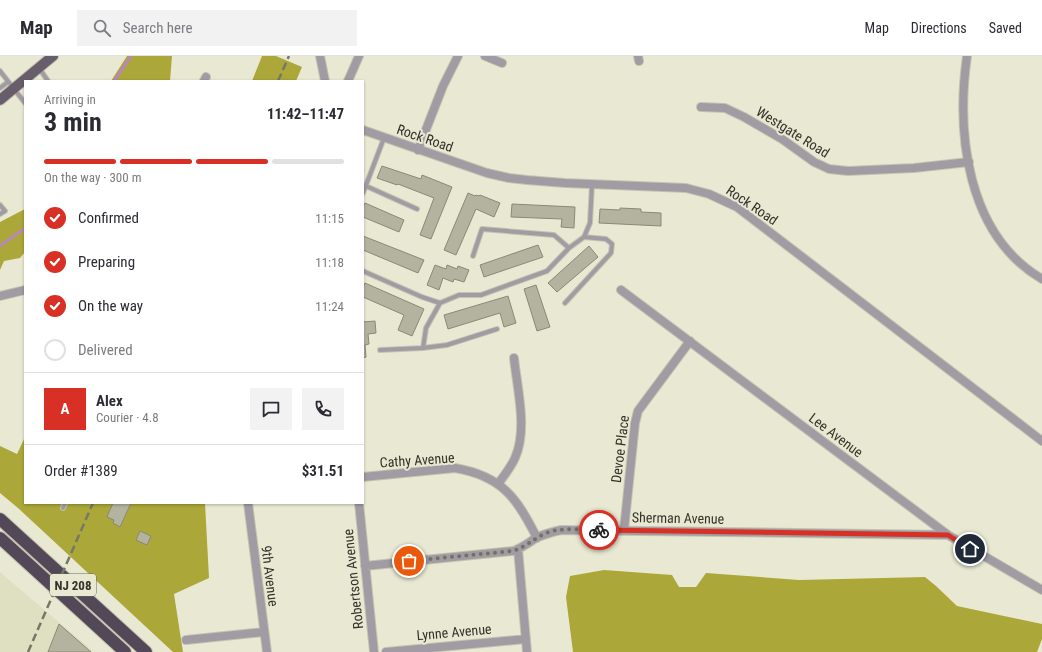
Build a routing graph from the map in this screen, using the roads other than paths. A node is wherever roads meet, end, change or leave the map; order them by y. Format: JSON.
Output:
{"nodes":[{"id":1,"x":53,"y":56,"type":"edge"},
{"id":2,"x":320,"y":56,"type":"edge"},
{"id":3,"x":359,"y":56,"type":"edge"},
{"id":4,"x":458,"y":56,"type":"edge"},
{"id":5,"x":485,"y":56,"type":"edge"},
{"id":6,"x":964,"y":57,"type":"edge"},
{"id":7,"x":502,"y":63,"type":"dead end"},
{"id":8,"x":38,"y":68,"type":"junction"},
{"id":9,"x":0,"y":71,"type":"edge"},
{"id":10,"x":47,"y":80,"type":"edge"},
{"id":11,"x":325,"y":80,"type":"edge"},
{"id":12,"x":348,"y":80,"type":"edge"},
{"id":13,"x":11,"y":85,"type":"junction"},
{"id":14,"x":0,"y":88,"type":"edge"},
{"id":15,"x":0,"y":100,"type":"edge"},
{"id":16,"x":24,"y":102,"type":"edge"},
{"id":17,"x":700,"y":107,"type":"dead end"},
{"id":18,"x":364,"y":130,"type":"edge"},
{"id":19,"x":384,"y":138,"type":"junction"},
{"id":20,"x":418,"y":150,"type":"junction"},
{"id":21,"x":969,"y":162,"type":"junction"},
{"id":22,"x":592,"y":184,"type":"junction"},
{"id":23,"x":366,"y":186,"type":"junction"},
{"id":24,"x":364,"y":191,"type":"edge"},
{"id":25,"x":0,"y":205,"type":"edge"},
{"id":26,"x":417,"y":209,"type":"dead end"},
{"id":27,"x":0,"y":214,"type":"edge"},
{"id":28,"x":584,"y":237,"type":"junction"},
{"id":29,"x":569,"y":248,"type":"junction"},
{"id":30,"x":473,"y":256,"type":"dead end"},
{"id":31,"x":364,"y":271,"type":"edge"},
{"id":32,"x":1042,"y":279,"type":"edge"},
{"id":33,"x":24,"y":290,"type":"edge"},
{"id":34,"x":621,"y":290,"type":"dead end"},
{"id":35,"x":0,"y":296,"type":"edge"},
{"id":36,"x":440,"y":303,"type":"junction"},
{"id":37,"x":565,"y":303,"type":"dead end"},
{"id":38,"x":497,"y":329,"type":"dead end"},
{"id":39,"x":690,"y":341,"type":"junction"},
{"id":40,"x":423,"y":348,"type":"junction"},
{"id":41,"x":380,"y":350,"type":"dead end"},
{"id":42,"x":514,"y":358,"type":"dead end"},
{"id":43,"x":1042,"y":441,"type":"edge"},
{"id":44,"x":364,"y":477,"type":"edge"},
{"id":45,"x":498,"y":484,"type":"junction"},
{"id":46,"x":248,"y":504,"type":"edge"},
{"id":47,"x":359,"y":504,"type":"edge"},
{"id":48,"x":0,"y":519,"type":"edge"},
{"id":49,"x":624,"y":530,"type":"junction"},
{"id":50,"x":948,"y":535,"type":"junction"},
{"id":51,"x":0,"y":538,"type":"edge"},
{"id":52,"x":537,"y":538,"type":"junction"},
{"id":53,"x":518,"y":549,"type":"junction"},
{"id":54,"x":365,"y":566,"type":"junction"},
{"id":55,"x":1042,"y":590,"type":"edge"},
{"id":56,"x":264,"y":632,"type":"junction"},
{"id":57,"x":526,"y":639,"type":"junction"},
{"id":58,"x":186,"y":640,"type":"dead end"},
{"id":59,"x":125,"y":652,"type":"edge"},
{"id":60,"x":146,"y":652,"type":"edge"},
{"id":61,"x":267,"y":652,"type":"edge"},
{"id":62,"x":374,"y":652,"type":"edge"},
{"id":63,"x":386,"y":652,"type":"edge"},
{"id":64,"x":527,"y":652,"type":"edge"}],
"edges":[{"from":1,"to":8,"type":"main road"},
{"from":2,"to":11,"type":"street"},
{"from":3,"to":12,"type":"street"},
{"from":4,"to":20,"type":"street"},
{"from":5,"to":7,"type":"street"},
{"from":6,"to":21,"type":"street"},
{"from":8,"to":10,"type":"lane"},
{"from":8,"to":13,"type":"main road"},
{"from":9,"to":13,"type":"lane"},
{"from":13,"to":14,"type":"lane"},
{"from":13,"to":15,"type":"main road"},
{"from":13,"to":16,"type":"lane"},
{"from":17,"to":21,"type":"street","name":"Westgate Road"},
{"from":18,"to":19,"type":"street","name":"Rock Road"},
{"from":19,"to":20,"type":"street","name":"Rock Road"},
{"from":19,"to":23,"type":"lane"},
{"from":20,"to":22,"type":"street","name":"Rock Road"},
{"from":21,"to":32,"type":"street"},
{"from":22,"to":28,"type":"lane"},
{"from":22,"to":43,"type":"street","name":"Rock Road"},
{"from":23,"to":24,"type":"lane"},
{"from":23,"to":26,"type":"lane"},
{"from":25,"to":27,"type":"lane"},
{"from":28,"to":29,"type":"lane"},
{"from":28,"to":37,"type":"lane"},
{"from":29,"to":30,"type":"lane"},
{"from":29,"to":36,"type":"lane"},
{"from":31,"to":36,"type":"lane"},
{"from":33,"to":35,"type":"street"},
{"from":34,"to":39,"type":"street","name":"Lee Avenue"},
{"from":36,"to":40,"type":"lane"},
{"from":38,"to":40,"type":"lane"},
{"from":39,"to":49,"type":"street","name":"Devoe Place"},
{"from":39,"to":50,"type":"street","name":"Lee Avenue"},
{"from":40,"to":41,"type":"lane"},
{"from":42,"to":45,"type":"street"},
{"from":44,"to":45,"type":"street","name":"Cathy Avenue"},
{"from":45,"to":52,"type":"street","name":"Cathy Avenue"},
{"from":46,"to":56,"type":"street","name":"9th Avenue"},
{"from":47,"to":54,"type":"street","name":"Robertson Avenue"},
{"from":48,"to":60,"type":"highway","number":"NJ 208"},
{"from":49,"to":50,"type":"street","name":"Sherman Avenue"},
{"from":49,"to":52,"type":"street","name":"Sherman Avenue"},
{"from":50,"to":55,"type":"street","name":"Lee Avenue"},
{"from":51,"to":59,"type":"highway","number":"NJ 208"},
{"from":52,"to":53,"type":"street","name":"Sherman Avenue"},
{"from":53,"to":54,"type":"street","name":"Sherman Avenue"},
{"from":53,"to":57,"type":"street"},
{"from":54,"to":62,"type":"street","name":"Robertson Avenue"},
{"from":56,"to":58,"type":"street"},
{"from":56,"to":61,"type":"street","name":"9th Avenue"},
{"from":57,"to":63,"type":"street","name":"Lynne Avenue"},
{"from":57,"to":64,"type":"street"}]}
